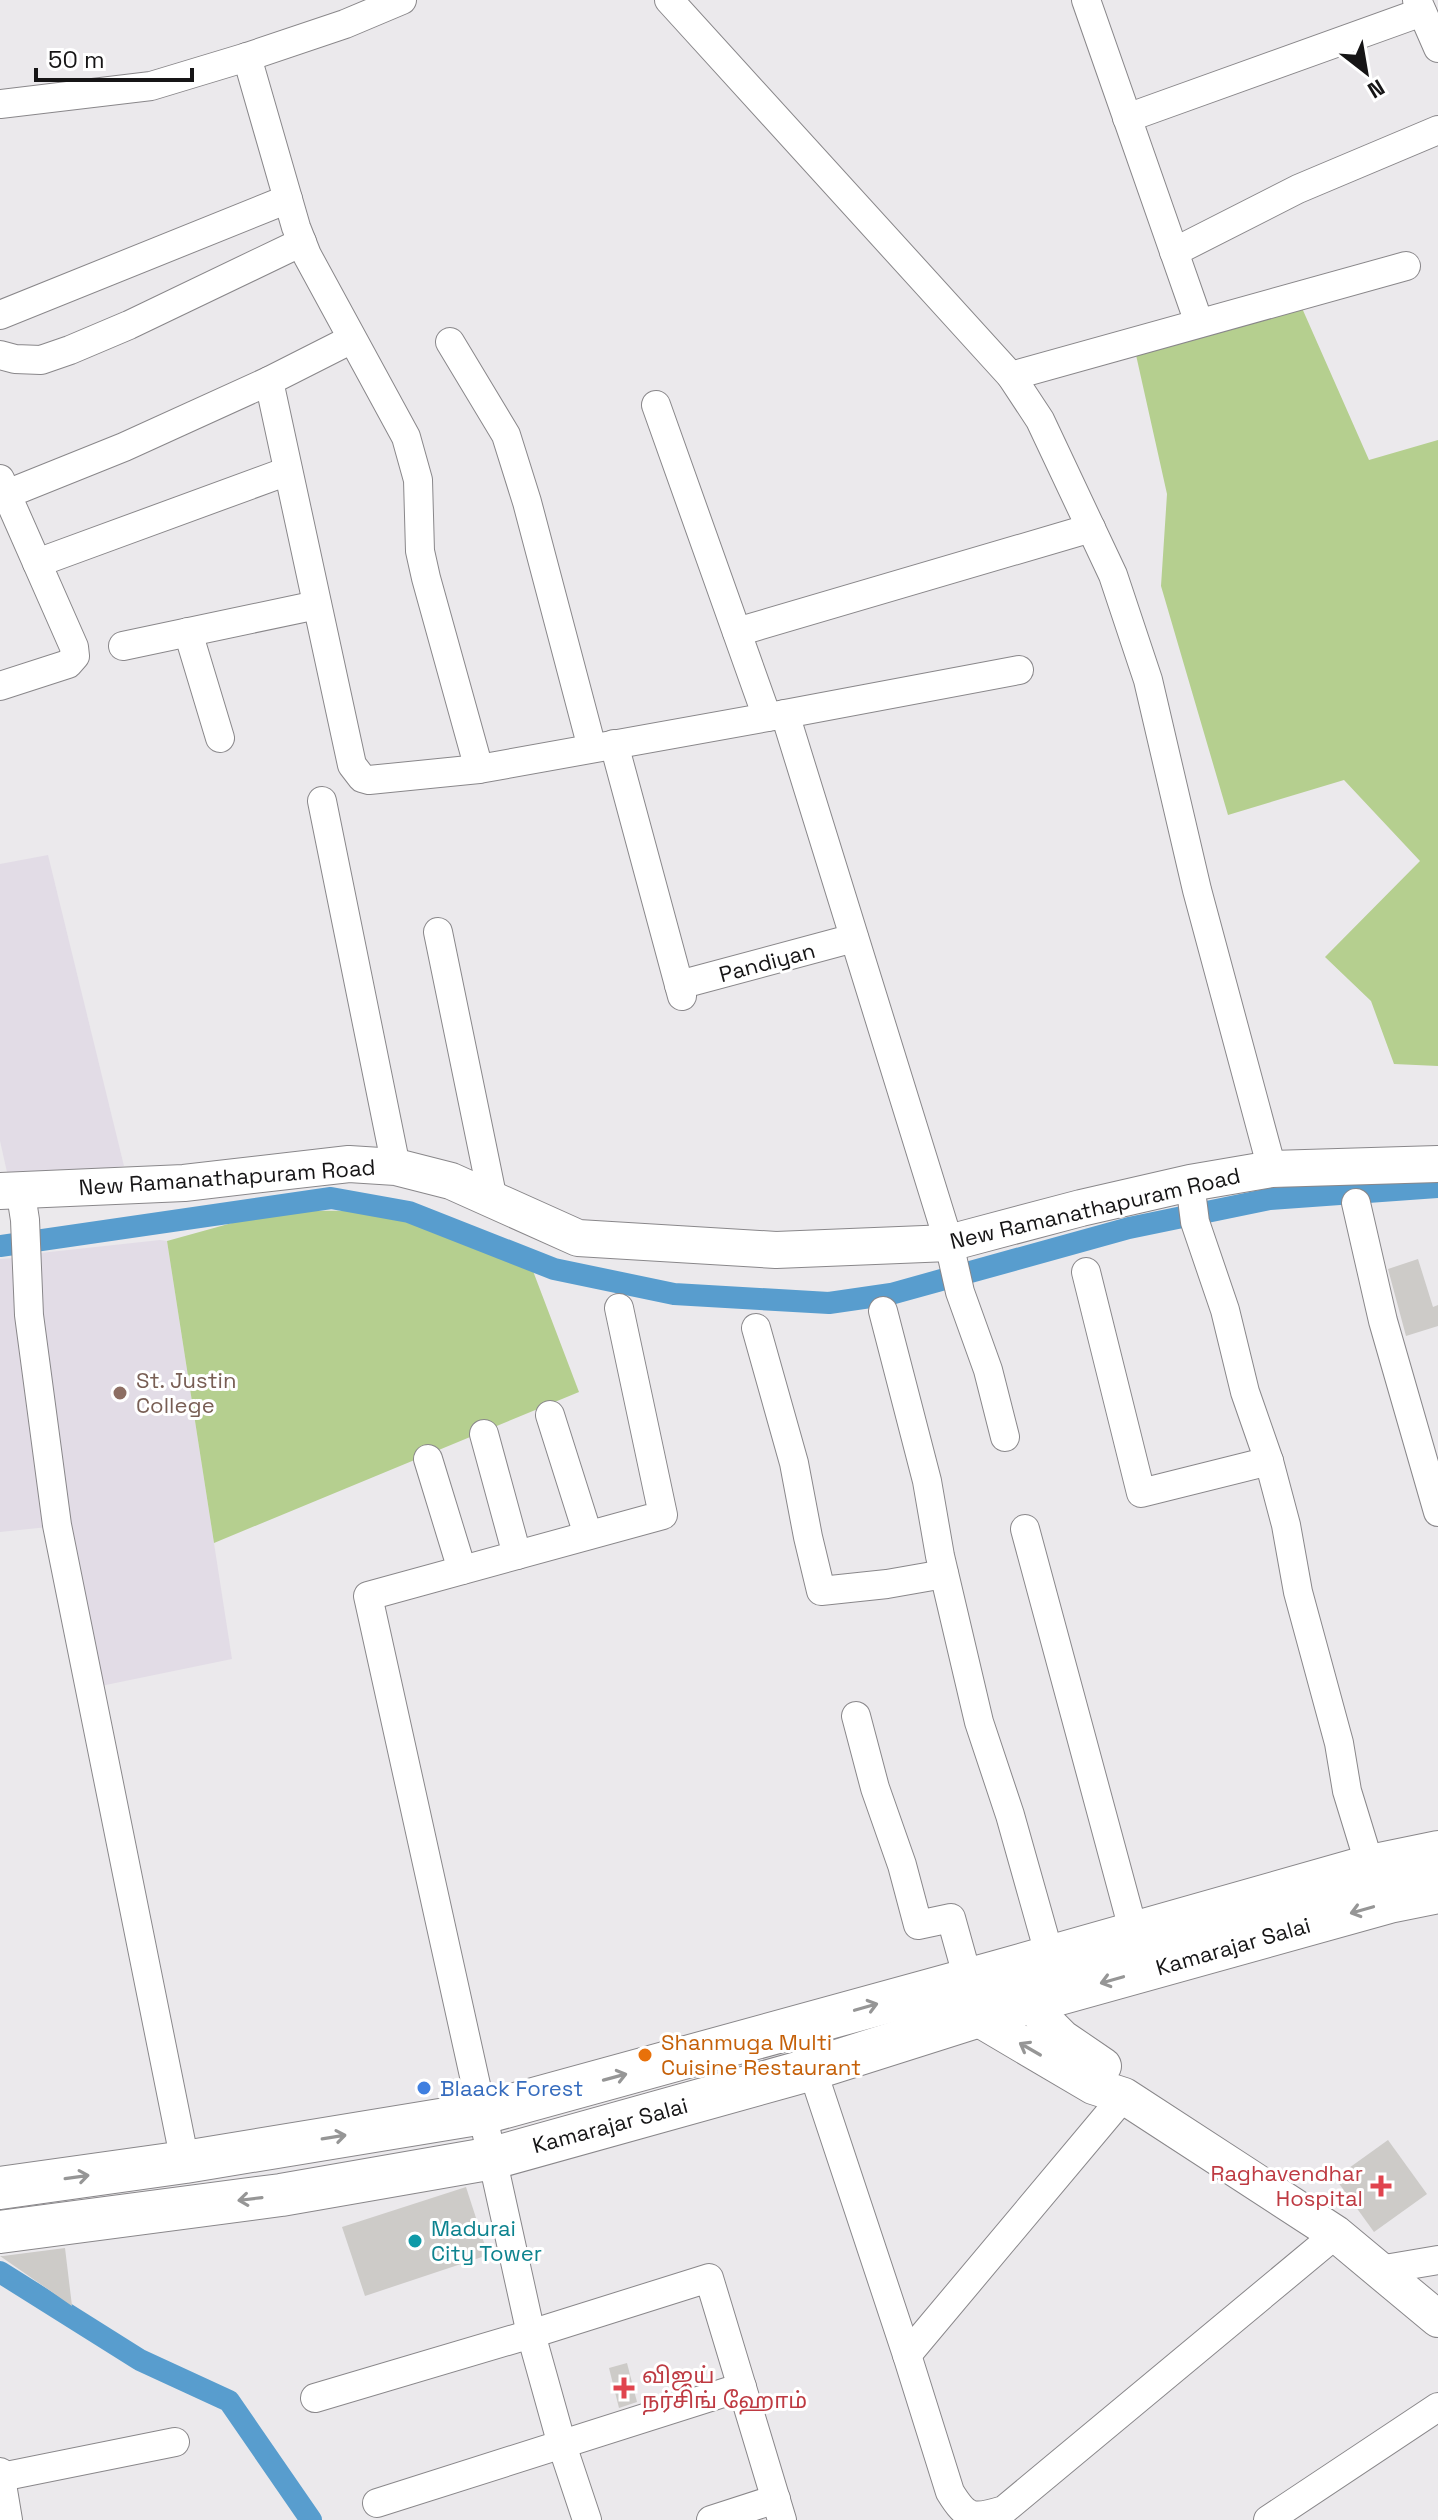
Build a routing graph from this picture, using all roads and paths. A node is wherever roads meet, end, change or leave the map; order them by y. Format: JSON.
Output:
{"nodes":[{"id":1,"x":402,"y":0,"type":"edge"},
{"id":2,"x":669,"y":0,"type":"edge"},
{"id":3,"x":1086,"y":0,"type":"edge"},
{"id":4,"x":1420,"y":6,"type":"edge"},
{"id":5,"x":1438,"y":48,"type":"edge"},
{"id":6,"x":247,"y":57,"type":"junction"},
{"id":7,"x":0,"y":104,"type":"edge"},
{"id":8,"x":1127,"y":118,"type":"junction"},
{"id":9,"x":1438,"y":130,"type":"edge"},
{"id":10,"x":288,"y":199,"type":"junction"},
{"id":11,"x":302,"y":242,"type":"junction"},
{"id":12,"x":1174,"y":252,"type":"junction"},
{"id":13,"x":1406,"y":266,"type":"dead end"},
{"id":14,"x":0,"y":315,"type":"edge"},
{"id":15,"x":1199,"y":323,"type":"junction"},
{"id":16,"x":352,"y":339,"type":"junction"},
{"id":17,"x":450,"y":342,"type":"dead end"},
{"id":18,"x":0,"y":355,"type":"edge"},
{"id":19,"x":1011,"y":376,"type":"junction"},
{"id":20,"x":269,"y":381,"type":"junction"},
{"id":21,"x":656,"y":405,"type":"dead end"},
{"id":22,"x":288,"y":471,"type":"junction"},
{"id":23,"x":4,"y":486,"type":"edge"},
{"id":24,"x":1091,"y":528,"type":"junction"},
{"id":25,"x":37,"y":563,"type":"junction"},
{"id":26,"x":317,"y":605,"type":"junction"},
{"id":27,"x":188,"y":632,"type":"junction"},
{"id":28,"x":737,"y":632,"type":"junction"},
{"id":29,"x":123,"y":646,"type":"dead end"},
{"id":30,"x":1019,"y":670,"type":"dead end"},
{"id":31,"x":0,"y":686,"type":"edge"},
{"id":32,"x":776,"y":716,"type":"junction"},
{"id":33,"x":220,"y":738,"type":"dead end"},
{"id":34,"x":603,"y":746,"type":"junction"},
{"id":35,"x":479,"y":769,"type":"junction"},
{"id":36,"x":322,"y":801,"type":"dead end"},
{"id":37,"x":438,"y":932,"type":"dead end"},
{"id":38,"x":854,"y":938,"type":"junction"},
{"id":39,"x":1438,"y":1164,"type":"edge"},
{"id":40,"x":396,"y":1167,"type":"junction"},
{"id":41,"x":1272,"y":1169,"type":"junction"},
{"id":42,"x":15,"y":1200,"type":"edge"},
{"id":43,"x":493,"y":1200,"type":"junction"},
{"id":44,"x":1356,"y":1203,"type":"dead end"},
{"id":45,"x":1192,"y":1204,"type":"junction"},
{"id":46,"x":954,"y":1265,"type":"junction"},
{"id":47,"x":1086,"y":1272,"type":"dead end"},
{"id":48,"x":619,"y":1308,"type":"dead end"},
{"id":49,"x":883,"y":1311,"type":"dead end"},
{"id":50,"x":756,"y":1328,"type":"dead end"},
{"id":51,"x":550,"y":1415,"type":"dead end"},
{"id":52,"x":484,"y":1434,"type":"dead end"},
{"id":53,"x":1005,"y":1437,"type":"dead end"},
{"id":54,"x":428,"y":1459,"type":"dead end"},
{"id":55,"x":1269,"y":1461,"type":"junction"},
{"id":56,"x":1438,"y":1512,"type":"edge"},
{"id":57,"x":1025,"y":1529,"type":"dead end"},
{"id":58,"x":588,"y":1535,"type":"junction"},
{"id":59,"x":517,"y":1555,"type":"junction"},
{"id":60,"x":462,"y":1570,"type":"junction"},
{"id":61,"x":944,"y":1574,"type":"junction"},
{"id":62,"x":856,"y":1716,"type":"dead end"},
{"id":63,"x":1438,"y":1852,"type":"edge"},
{"id":64,"x":1370,"y":1866,"type":"junction"},
{"id":65,"x":1438,"y":1892,"type":"edge"},
{"id":66,"x":1134,"y":1933,"type":"junction"},
{"id":67,"x":1050,"y":1957,"type":"junction"},
{"id":68,"x":975,"y":1987,"type":"junction"},
{"id":69,"x":1033,"y":2001,"type":"junction"},
{"id":70,"x":798,"y":2026,"type":"junction"},
{"id":71,"x":812,"y":2069,"type":"junction"},
{"id":72,"x":1124,"y":2096,"type":"junction"},
{"id":73,"x":483,"y":2113,"type":"junction"},
{"id":74,"x":493,"y":2158,"type":"junction"},
{"id":75,"x":185,"y":2162,"type":"junction"},
{"id":76,"x":0,"y":2188,"type":"edge"},
{"id":77,"x":0,"y":2232,"type":"edge"},
{"id":78,"x":1336,"y":2234,"type":"junction"},
{"id":79,"x":1438,"y":2260,"type":"edge"},
{"id":80,"x":1379,"y":2270,"type":"junction"},
{"id":81,"x":1438,"y":2319,"type":"edge"},
{"id":82,"x":531,"y":2334,"type":"junction"},
{"id":83,"x":907,"y":2355,"type":"junction"},
{"id":84,"x":742,"y":2387,"type":"junction"},
{"id":85,"x":315,"y":2398,"type":"dead end"},
{"id":86,"x":1438,"y":2407,"type":"edge"},
{"id":87,"x":175,"y":2442,"type":"dead end"},
{"id":88,"x":562,"y":2445,"type":"junction"},
{"id":89,"x":0,"y":2474,"type":"edge"},
{"id":90,"x":377,"y":2503,"type":"dead end"},
{"id":91,"x":779,"y":2510,"type":"edge"},
{"id":92,"x":1297,"y":2511,"type":"edge"},
{"id":93,"x":8,"y":2520,"type":"edge"},
{"id":94,"x":587,"y":2520,"type":"edge"},
{"id":95,"x":711,"y":2520,"type":"edge"},
{"id":96,"x":1268,"y":2520,"type":"edge"}],
"edges":[{"from":1,"to":6,"type":"street"},
{"from":2,"to":19,"type":"street"},
{"from":3,"to":8,"type":"street"},
{"from":4,"to":5,"type":"street"},
{"from":4,"to":8,"type":"street"},
{"from":6,"to":7,"type":"street"},
{"from":6,"to":10,"type":"street"},
{"from":8,"to":12,"type":"street"},
{"from":9,"to":12,"type":"street"},
{"from":10,"to":11,"type":"street"},
{"from":10,"to":14,"type":"street"},
{"from":11,"to":16,"type":"street"},
{"from":11,"to":18,"type":"street"},
{"from":12,"to":15,"type":"street"},
{"from":13,"to":15,"type":"street"},
{"from":15,"to":19,"type":"street"},
{"from":16,"to":20,"type":"street"},
{"from":16,"to":35,"type":"street"},
{"from":17,"to":34,"type":"street"},
{"from":19,"to":24,"type":"street"},
{"from":20,"to":22,"type":"street"},
{"from":20,"to":23,"type":"street"},
{"from":21,"to":28,"type":"street"},
{"from":22,"to":25,"type":"street"},
{"from":22,"to":26,"type":"street"},
{"from":23,"to":25,"type":"street"},
{"from":24,"to":28,"type":"street"},
{"from":24,"to":41,"type":"street"},
{"from":25,"to":31,"type":"street"},
{"from":26,"to":27,"type":"street"},
{"from":26,"to":35,"type":"street"},
{"from":27,"to":29,"type":"street"},
{"from":27,"to":33,"type":"street"},
{"from":28,"to":32,"type":"street"},
{"from":30,"to":32,"type":"street"},
{"from":32,"to":34,"type":"street"},
{"from":32,"to":38,"type":"street"},
{"from":34,"to":35,"type":"street"},
{"from":34,"to":38,"type":"street","name":"Pandiyan"},
{"from":36,"to":40,"type":"street"},
{"from":37,"to":43,"type":"street"},
{"from":38,"to":46,"type":"street"},
{"from":39,"to":41,"type":"main road","name":"New Ramanathapuram Road"},
{"from":40,"to":42,"type":"main road","name":"New Ramanathapuram Road"},
{"from":40,"to":43,"type":"main road","name":"New Ramanathapuram Road"},
{"from":41,"to":45,"type":"main road","name":"New Ramanathapuram Road"},
{"from":42,"to":75,"type":"street"},
{"from":43,"to":46,"type":"main road","name":"New Ramanathapuram Road"},
{"from":44,"to":56,"type":"street"},
{"from":45,"to":46,"type":"main road","name":"New Ramanathapuram Road"},
{"from":45,"to":55,"type":"street"},
{"from":46,"to":53,"type":"street"},
{"from":47,"to":55,"type":"street"},
{"from":48,"to":58,"type":"street"},
{"from":49,"to":61,"type":"street"},
{"from":50,"to":61,"type":"street"},
{"from":51,"to":58,"type":"street"},
{"from":52,"to":59,"type":"street"},
{"from":54,"to":60,"type":"street"},
{"from":55,"to":64,"type":"street"},
{"from":57,"to":66,"type":"street"},
{"from":58,"to":59,"type":"street"},
{"from":59,"to":60,"type":"street"},
{"from":60,"to":73,"type":"street"},
{"from":61,"to":67,"type":"street"},
{"from":62,"to":68,"type":"street"},
{"from":63,"to":64,"type":"highway","name":"Kamarajar Salai"},
{"from":64,"to":66,"type":"highway","name":"Kamarajar Salai"},
{"from":65,"to":69,"type":"highway","name":"Kamarajar Salai","one_way":true},
{"from":66,"to":67,"type":"highway","name":"Kamarajar Salai"},
{"from":67,"to":68,"type":"highway","name":"Kamarajar Salai"},
{"from":67,"to":69,"type":"street"},
{"from":68,"to":69,"type":"highway","name":"Kamarajar Salai"},
{"from":70,"to":68,"type":"highway","name":"Kamarajar Salai","one_way":true},
{"from":68,"to":71,"type":"highway","name":"Kamarajar Salai"},
{"from":72,"to":68,"type":"main road","one_way":true},
{"from":69,"to":72,"type":"main road"},
{"from":70,"to":71,"type":"street"},
{"from":73,"to":70,"type":"highway","name":"Kamarajar Salai","one_way":true},
{"from":71,"to":74,"type":"highway","name":"Kamarajar Salai"},
{"from":71,"to":83,"type":"street"},
{"from":72,"to":78,"type":"main road"},
{"from":72,"to":83,"type":"street"},
{"from":73,"to":74,"type":"street"},
{"from":75,"to":73,"type":"highway","name":"Kamarajar Salai","one_way":true},
{"from":74,"to":77,"type":"highway","name":"Kamarajar Salai","one_way":true},
{"from":74,"to":82,"type":"street"},
{"from":76,"to":75,"type":"highway","name":"Kamarajar Salai","one_way":true},
{"from":78,"to":80,"type":"main road"},
{"from":78,"to":83,"type":"street"},
{"from":79,"to":80,"type":"street"},
{"from":80,"to":81,"type":"main road"},
{"from":82,"to":84,"type":"street"},
{"from":82,"to":85,"type":"street"},
{"from":82,"to":88,"type":"street"},
{"from":84,"to":88,"type":"street"},
{"from":84,"to":91,"type":"street"},
{"from":86,"to":92,"type":"street"},
{"from":87,"to":89,"type":"street"},
{"from":88,"to":90,"type":"street"},
{"from":88,"to":94,"type":"street"},
{"from":89,"to":93,"type":"street"},
{"from":91,"to":95,"type":"street"},
{"from":92,"to":96,"type":"street"}]}
